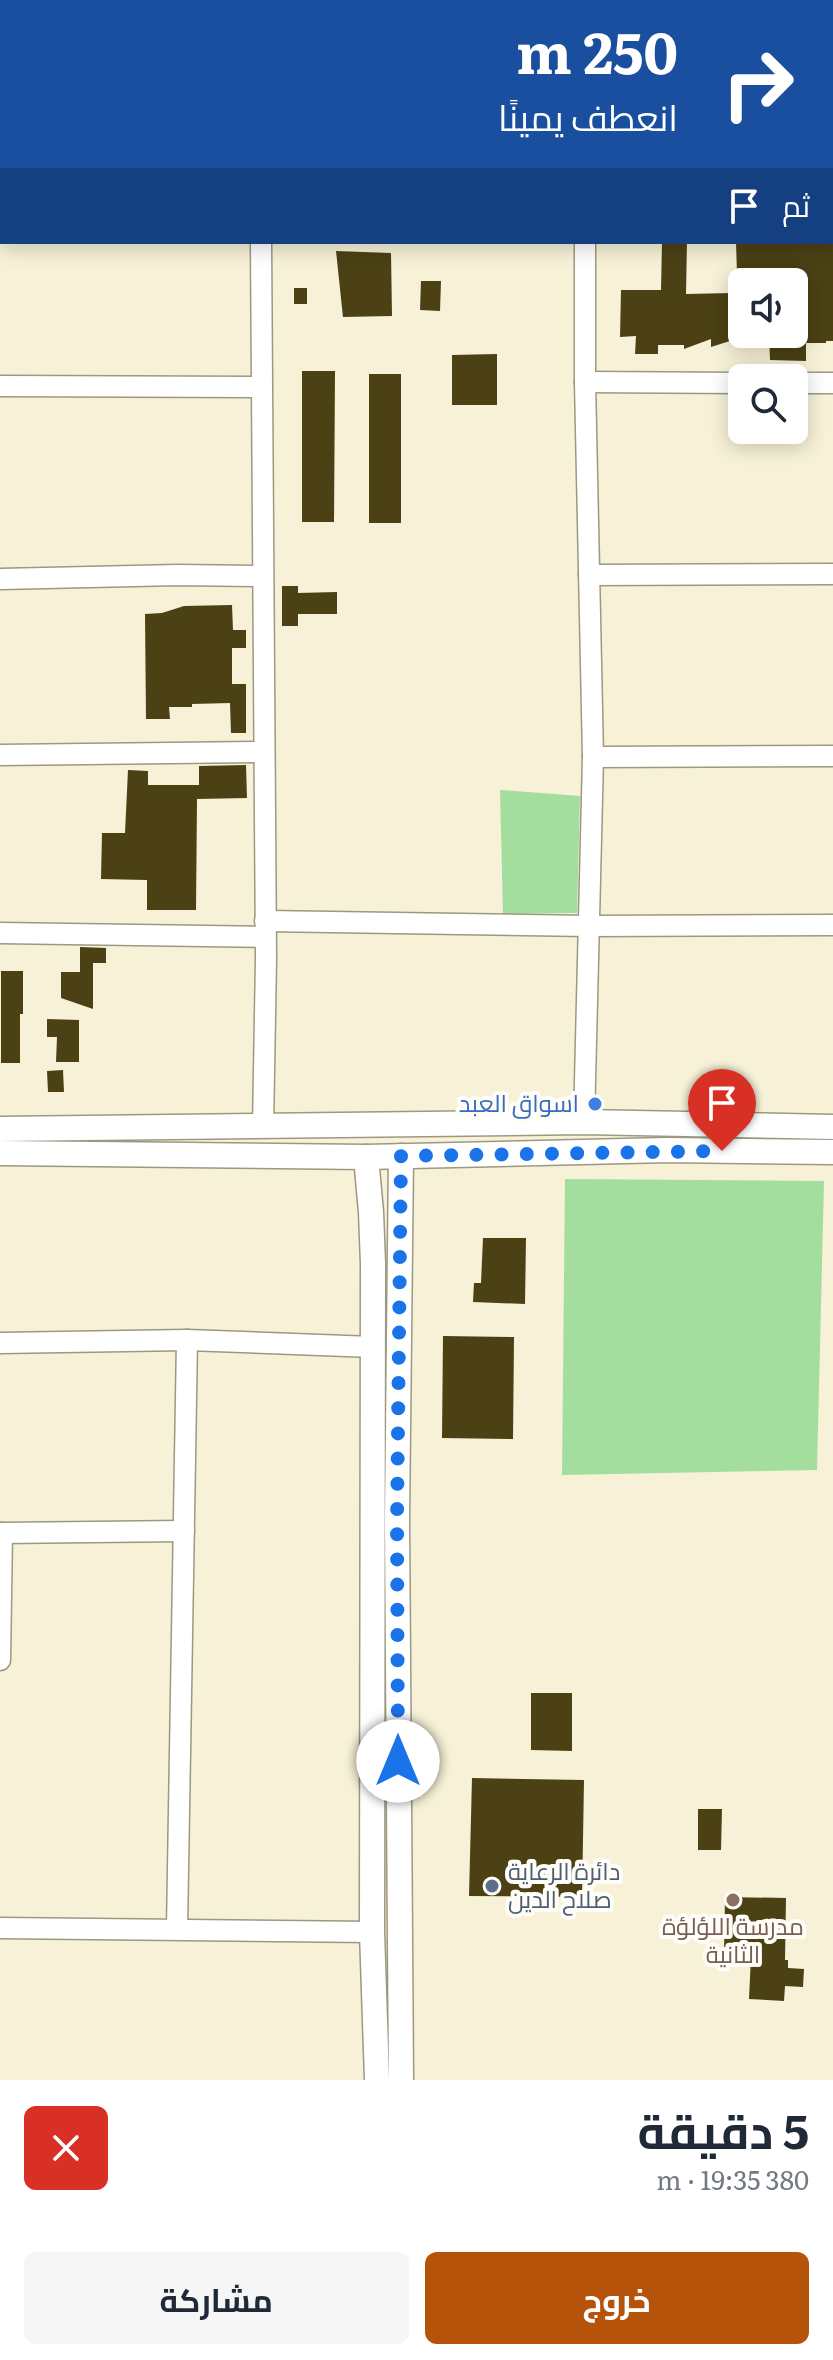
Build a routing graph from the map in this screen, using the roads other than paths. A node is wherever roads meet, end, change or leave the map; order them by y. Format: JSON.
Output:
{"nodes":[{"id":1,"x":261,"y":244,"type":"edge"},
{"id":2,"x":585,"y":244,"type":"edge"},
{"id":3,"x":585,"y":382,"type":"junction"},
{"id":4,"x":728,"y":383,"type":"edge"},
{"id":5,"x":808,"y":383,"type":"edge"},
{"id":6,"x":833,"y":383,"type":"edge"},
{"id":7,"x":0,"y":386,"type":"edge"},
{"id":8,"x":261,"y":387,"type":"junction"},
{"id":9,"x":833,"y":574,"type":"edge"},
{"id":10,"x":589,"y":575,"type":"junction"},
{"id":11,"x":262,"y":576,"type":"junction"},
{"id":12,"x":0,"y":579,"type":"edge"},
{"id":13,"x":263,"y":752,"type":"junction"},
{"id":14,"x":0,"y":755,"type":"edge"},
{"id":15,"x":833,"y":756,"type":"edge"},
{"id":16,"x":593,"y":757,"type":"junction"},
{"id":17,"x":833,"y":925,"type":"edge"},
{"id":18,"x":589,"y":926,"type":"junction"},
{"id":19,"x":265,"y":929,"type":"junction"},
{"id":20,"x":0,"y":933,"type":"edge"},
{"id":21,"x":584,"y":1122,"type":"junction"},
{"id":22,"x":668,"y":1124,"type":"junction"},
{"id":23,"x":263,"y":1127,"type":"junction"},
{"id":24,"x":833,"y":1127,"type":"edge"},
{"id":25,"x":0,"y":1129,"type":"edge"},
{"id":26,"x":58,"y":1141,"type":"junction"},
{"id":27,"x":667,"y":1150,"type":"junction"},
{"id":28,"x":833,"y":1152,"type":"edge"},
{"id":29,"x":0,"y":1153,"type":"edge"},
{"id":30,"x":401,"y":1156,"type":"junction"},
{"id":31,"x":366,"y":1157,"type":"junction"},
{"id":32,"x":373,"y":1264,"type":"junction"},
{"id":33,"x":399,"y":1265,"type":"junction"},
{"id":34,"x":187,"y":1340,"type":"junction"},
{"id":35,"x":0,"y":1343,"type":"edge"},
{"id":36,"x":373,"y":1347,"type":"junction"},
{"id":37,"x":184,"y":1531,"type":"junction"},
{"id":38,"x":1,"y":1533,"type":"edge"},
{"id":39,"x":0,"y":1660,"type":"edge"},
{"id":40,"x":373,"y":1791,"type":"junction"},
{"id":41,"x":399,"y":1791,"type":"junction"},
{"id":42,"x":373,"y":1832,"type":"junction"},
{"id":43,"x":399,"y":1835,"type":"junction"},
{"id":44,"x":0,"y":1928,"type":"edge"},
{"id":45,"x":177,"y":1929,"type":"junction"},
{"id":46,"x":372,"y":1932,"type":"junction"},
{"id":47,"x":377,"y":2080,"type":"edge"},
{"id":48,"x":401,"y":2080,"type":"edge"}],
"edges":[{"from":1,"to":8,"type":"street"},
{"from":2,"to":3,"type":"street"},
{"from":3,"to":4,"type":"street"},
{"from":3,"to":10,"type":"street"},
{"from":5,"to":6,"type":"street"},
{"from":7,"to":8,"type":"street"},
{"from":8,"to":11,"type":"street"},
{"from":9,"to":10,"type":"street"},
{"from":10,"to":16,"type":"street"},
{"from":11,"to":12,"type":"street"},
{"from":11,"to":13,"type":"street"},
{"from":13,"to":14,"type":"street"},
{"from":13,"to":19,"type":"street"},
{"from":15,"to":16,"type":"street"},
{"from":16,"to":18,"type":"street"},
{"from":17,"to":18,"type":"street"},
{"from":18,"to":19,"type":"street"},
{"from":18,"to":21,"type":"street"},
{"from":19,"to":20,"type":"street"},
{"from":19,"to":23,"type":"street"},
{"from":21,"to":22,"type":"street"},
{"from":21,"to":23,"type":"street"},
{"from":22,"to":24,"type":"street"},
{"from":22,"to":27,"type":"street"},
{"from":23,"to":26,"type":"street"},
{"from":25,"to":26,"type":"street"},
{"from":26,"to":29,"type":"street"},
{"from":26,"to":31,"type":"street"},
{"from":27,"to":28,"type":"street"},
{"from":27,"to":30,"type":"street"},
{"from":30,"to":31,"type":"street"},
{"from":30,"to":33,"type":"street"},
{"from":31,"to":32,"type":"street"},
{"from":32,"to":33,"type":"street"},
{"from":32,"to":36,"type":"street"},
{"from":33,"to":41,"type":"street"},
{"from":34,"to":35,"type":"street"},
{"from":34,"to":36,"type":"street"},
{"from":34,"to":37,"type":"street"},
{"from":36,"to":40,"type":"street"},
{"from":37,"to":38,"type":"street"},
{"from":37,"to":45,"type":"street"},
{"from":38,"to":39,"type":"street"},
{"from":40,"to":41,"type":"street"},
{"from":40,"to":42,"type":"street"},
{"from":41,"to":43,"type":"street"},
{"from":42,"to":43,"type":"street"},
{"from":42,"to":46,"type":"street"},
{"from":43,"to":48,"type":"street"},
{"from":44,"to":45,"type":"street"},
{"from":45,"to":46,"type":"street"},
{"from":46,"to":47,"type":"street"}]}
